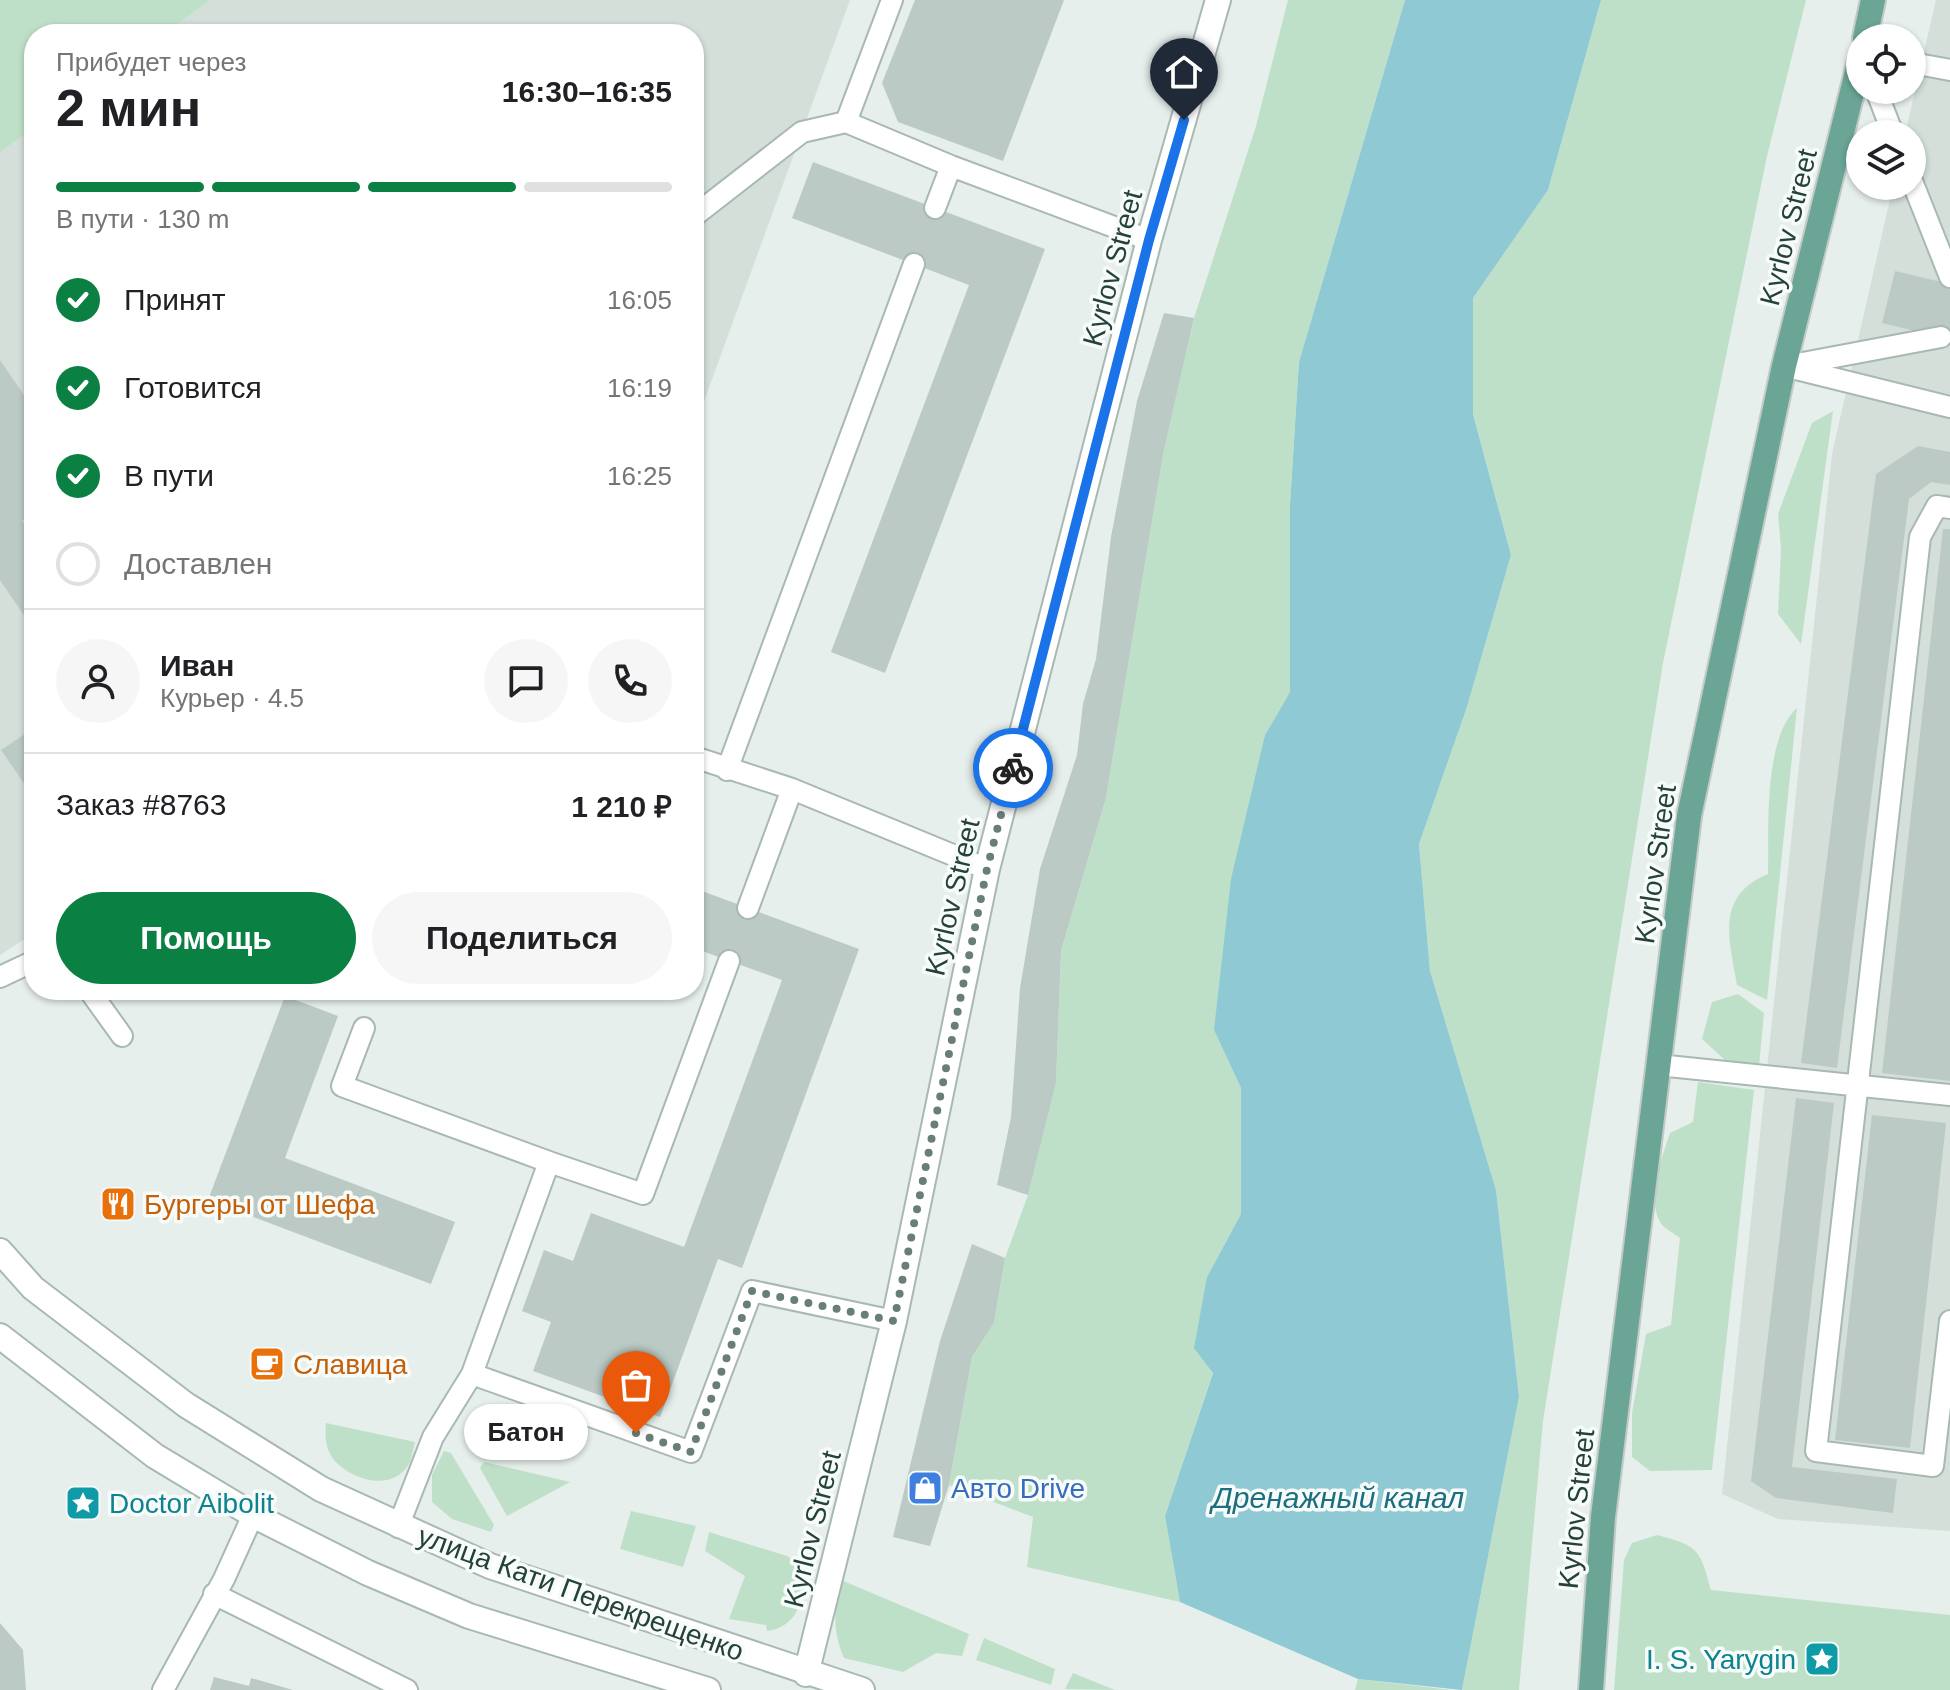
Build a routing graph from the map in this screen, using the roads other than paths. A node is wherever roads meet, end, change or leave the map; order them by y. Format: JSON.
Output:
{"nodes":[{"id":1,"x":892,"y":0,"type":"edge"},
{"id":2,"x":1218,"y":0,"type":"edge"},
{"id":3,"x":1873,"y":0,"type":"edge"},
{"id":4,"x":1868,"y":24,"type":"edge"},
{"id":5,"x":1926,"y":66,"type":"edge"},
{"id":6,"x":1950,"y":70,"type":"edge"},
{"id":7,"x":1849,"y":104,"type":"edge"},
{"id":8,"x":846,"y":122,"type":"junction"},
{"id":9,"x":951,"y":166,"type":"junction"},
{"id":10,"x":1920,"y":200,"type":"edge"},
{"id":11,"x":704,"y":208,"type":"edge"},
{"id":12,"x":935,"y":208,"type":"dead end"},
{"id":13,"x":1149,"y":240,"type":"junction"},
{"id":14,"x":914,"y":264,"type":"dead end"},
{"id":15,"x":1950,"y":277,"type":"edge"},
{"id":16,"x":1941,"y":337,"type":"dead end"},
{"id":17,"x":1784,"y":366,"type":"junction"},
{"id":18,"x":1950,"y":407,"type":"edge"},
{"id":19,"x":1950,"y":508,"type":"edge"},
{"id":20,"x":704,"y":761,"type":"edge"},
{"id":21,"x":727,"y":770,"type":"junction"},
{"id":22,"x":792,"y":789,"type":"junction"},
{"id":23,"x":987,"y":869,"type":"junction"},
{"id":24,"x":748,"y":908,"type":"dead end"},
{"id":25,"x":729,"y":961,"type":"dead end"},
{"id":26,"x":24,"y":966,"type":"edge"},
{"id":27,"x":0,"y":977,"type":"edge"},
{"id":28,"x":96,"y":1000,"type":"edge"},
{"id":29,"x":364,"y":1028,"type":"dead end"},
{"id":30,"x":122,"y":1036,"type":"dead end"},
{"id":31,"x":1658,"y":1065,"type":"junction"},
{"id":32,"x":1855,"y":1086,"type":"junction"},
{"id":33,"x":1950,"y":1095,"type":"edge"},
{"id":34,"x":549,"y":1162,"type":"junction"},
{"id":35,"x":0,"y":1251,"type":"edge"},
{"id":36,"x":894,"y":1321,"type":"junction"},
{"id":37,"x":1950,"y":1321,"type":"edge"},
{"id":38,"x":0,"y":1336,"type":"edge"},
{"id":39,"x":472,"y":1374,"type":"junction"},
{"id":40,"x":253,"y":1515,"type":"junction"},
{"id":41,"x":398,"y":1527,"type":"junction"},
{"id":42,"x":214,"y":1594,"type":"junction"},
{"id":43,"x":806,"y":1674,"type":"junction"},
{"id":44,"x":163,"y":1690,"type":"edge"},
{"id":45,"x":407,"y":1690,"type":"edge"},
{"id":46,"x":708,"y":1690,"type":"edge"},
{"id":47,"x":862,"y":1690,"type":"edge"},
{"id":48,"x":1591,"y":1690,"type":"edge"}],
"edges":[{"from":1,"to":8,"type":"lane"},
{"from":2,"to":13,"type":"street","name":"Kyrlov Street"},
{"from":3,"to":4,"type":"main road"},
{"from":5,"to":6,"type":"lane"},
{"from":7,"to":17,"type":"main road","name":"Kyrlov Street"},
{"from":8,"to":9,"type":"lane"},
{"from":8,"to":11,"type":"lane"},
{"from":9,"to":12,"type":"lane"},
{"from":9,"to":13,"type":"lane"},
{"from":10,"to":15,"type":"lane"},
{"from":13,"to":23,"type":"street","name":"Kyrlov Street"},
{"from":14,"to":21,"type":"lane"},
{"from":16,"to":17,"type":"lane"},
{"from":17,"to":18,"type":"lane"},
{"from":17,"to":31,"type":"main road","name":"Kyrlov Street"},
{"from":19,"to":32,"type":"lane"},
{"from":20,"to":21,"type":"lane"},
{"from":21,"to":22,"type":"lane"},
{"from":22,"to":23,"type":"lane"},
{"from":22,"to":24,"type":"lane"},
{"from":23,"to":36,"type":"street","name":"Kyrlov Street"},
{"from":25,"to":34,"type":"lane"},
{"from":26,"to":27,"type":"lane"},
{"from":28,"to":30,"type":"lane"},
{"from":29,"to":34,"type":"lane"},
{"from":31,"to":32,"type":"lane"},
{"from":31,"to":48,"type":"main road","name":"Kyrlov Street"},
{"from":32,"to":33,"type":"lane"},
{"from":32,"to":37,"type":"lane"},
{"from":34,"to":39,"type":"lane"},
{"from":35,"to":41,"type":"street","name":"улица Кати Перекрещенко"},
{"from":36,"to":39,"type":"lane"},
{"from":36,"to":43,"type":"street","name":"Kyrlov Street"},
{"from":38,"to":40,"type":"street","name":"улица Кати Перекрещенко"},
{"from":39,"to":41,"type":"lane"},
{"from":40,"to":42,"type":"lane"},
{"from":40,"to":46,"type":"street","name":"улица Кати Перекрещенко"},
{"from":41,"to":43,"type":"street","name":"улица Кати Перекрещенко"},
{"from":42,"to":44,"type":"lane"},
{"from":42,"to":45,"type":"lane"},
{"from":43,"to":47,"type":"street","name":"улица Кати Перекрещенко"}]}
